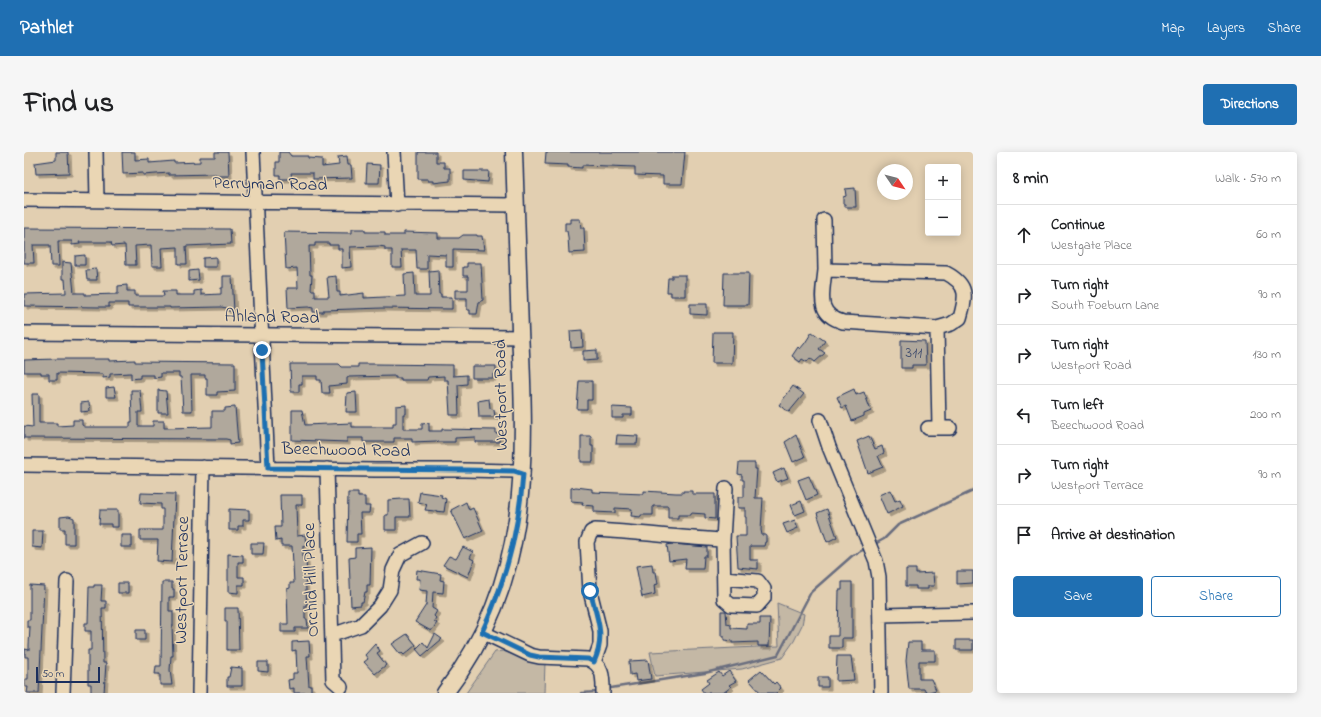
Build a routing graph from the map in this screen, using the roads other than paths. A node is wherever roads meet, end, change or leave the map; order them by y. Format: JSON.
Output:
{"nodes":[{"id":1,"x":96,"y":152,"type":"edge"},
{"id":2,"x":253,"y":152,"type":"edge"},
{"id":3,"x":394,"y":152,"type":"edge"},
{"id":4,"x":514,"y":152,"type":"edge"},
{"id":5,"x":24,"y":200,"type":"edge"},
{"id":6,"x":98,"y":201,"type":"junction"},
{"id":7,"x":256,"y":203,"type":"junction"},
{"id":8,"x":397,"y":204,"type":"junction"},
{"id":9,"x":516,"y":206,"type":"junction"},
{"id":10,"x":824,"y":220,"type":"dead end"},
{"id":11,"x":824,"y":270,"type":"junction"},
{"id":12,"x":969,"y":295,"type":"edge"},
{"id":13,"x":937,"y":328,"type":"junction"},
{"id":14,"x":24,"y":333,"type":"edge"},
{"id":15,"x":261,"y":335,"type":"junction"},
{"id":16,"x":520,"y":338,"type":"junction"},
{"id":17,"x":820,"y":420,"type":"dead end"},
{"id":18,"x":939,"y":428,"type":"dead end"},
{"id":19,"x":24,"y":464,"type":"edge"},
{"id":20,"x":203,"y":467,"type":"junction"},
{"id":21,"x":268,"y":468,"type":"junction"},
{"id":22,"x":327,"y":469,"type":"junction"},
{"id":23,"x":523,"y":474,"type":"junction"},
{"id":24,"x":726,"y":488,"type":"dead end"},
{"id":25,"x":724,"y":540,"type":"junction"},
{"id":26,"x":422,"y":543,"type":"dead end"},
{"id":27,"x":724,"y":578,"type":"dead end"},
{"id":28,"x":67,"y":581,"type":"dead end"},
{"id":29,"x":973,"y":613,"type":"edge"},
{"id":30,"x":880,"y":615,"type":"junction"},
{"id":31,"x":482,"y":632,"type":"junction"},
{"id":32,"x":332,"y":635,"type":"junction"},
{"id":33,"x":594,"y":662,"type":"junction"},
{"id":34,"x":341,"y":687,"type":"dead end"},
{"id":35,"x":63,"y":693,"type":"edge"},
{"id":36,"x":199,"y":693,"type":"edge"},
{"id":37,"x":445,"y":693,"type":"edge"},
{"id":38,"x":603,"y":693,"type":"edge"},
{"id":39,"x":881,"y":693,"type":"edge"}],
"edges":[{"from":1,"to":6,"type":"street"},
{"from":2,"to":7,"type":"street"},
{"from":3,"to":8,"type":"street"},
{"from":4,"to":9,"type":"main road","name":"Westport Road"},
{"from":5,"to":6,"type":"street","name":"Perryman Road"},
{"from":6,"to":7,"type":"street","name":"Perryman Road"},
{"from":7,"to":8,"type":"street","name":"Perryman Road"},
{"from":7,"to":15,"type":"street"},
{"from":8,"to":9,"type":"street","name":"Perryman Road"},
{"from":9,"to":16,"type":"main road","name":"Westport Road"},
{"from":10,"to":11,"type":"street"},
{"from":11,"to":12,"type":"street"},
{"from":11,"to":13,"type":"street"},
{"from":12,"to":13,"type":"street"},
{"from":13,"to":18,"type":"street"},
{"from":14,"to":15,"type":"street","name":"Ahland Road"},
{"from":15,"to":16,"type":"street","name":"Ahland Road"},
{"from":15,"to":21,"type":"street"},
{"from":16,"to":23,"type":"main road","name":"Westport Road"},
{"from":17,"to":30,"type":"street"},
{"from":19,"to":20,"type":"street","name":"Beechwood Road"},
{"from":20,"to":21,"type":"street","name":"Beechwood Road"},
{"from":20,"to":36,"type":"street","name":"Westport Terrace"},
{"from":21,"to":22,"type":"street","name":"Beechwood Road"},
{"from":22,"to":23,"type":"street","name":"Beechwood Road"},
{"from":22,"to":32,"type":"street","name":"Orchid Hill Place"},
{"from":23,"to":31,"type":"main road","name":"Westport Road"},
{"from":24,"to":25,"type":"street"},
{"from":25,"to":27,"type":"street"},
{"from":25,"to":33,"type":"street"},
{"from":26,"to":32,"type":"street"},
{"from":28,"to":35,"type":"street"},
{"from":29,"to":30,"type":"street"},
{"from":30,"to":39,"type":"street"},
{"from":31,"to":33,"type":"street"},
{"from":31,"to":37,"type":"main road","name":"Westport Road"},
{"from":32,"to":34,"type":"street","name":"Orchid Hill Place"},
{"from":33,"to":38,"type":"street"}]}
